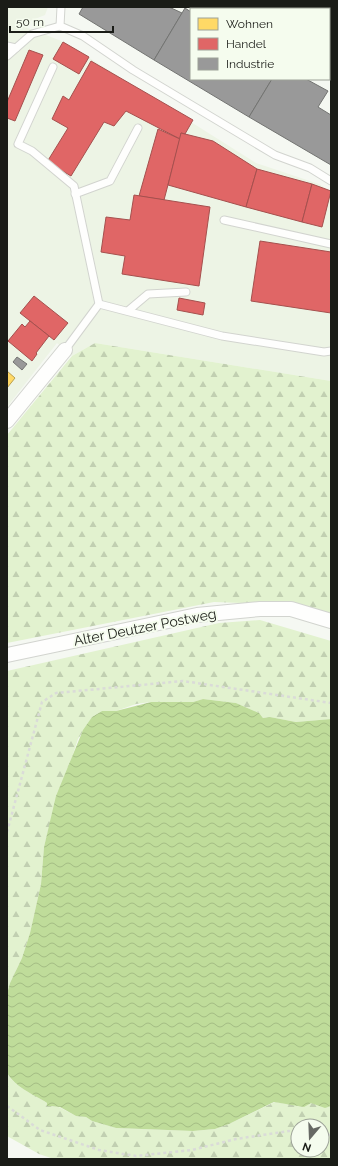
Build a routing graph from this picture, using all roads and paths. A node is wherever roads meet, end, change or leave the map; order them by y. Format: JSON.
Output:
{"nodes":[{"id":1,"x":61,"y":7,"type":"edge"},
{"id":2,"x":60,"y":26,"type":"junction"},
{"id":3,"x":7,"y":46,"type":"edge"},
{"id":4,"x":16,"y":48,"type":"junction"},
{"id":5,"x":7,"y":56,"type":"edge"},
{"id":6,"x":54,"y":67,"type":"dead end"},
{"id":7,"x":138,"y":128,"type":"dead end"},
{"id":8,"x":331,"y":181,"type":"edge"},
{"id":9,"x":75,"y":194,"type":"junction"},
{"id":10,"x":224,"y":220,"type":"dead end"},
{"id":11,"x":331,"y":244,"type":"edge"},
{"id":12,"x":186,"y":292,"type":"dead end"},
{"id":13,"x":99,"y":304,"type":"junction"},
{"id":14,"x":129,"y":310,"type":"junction"},
{"id":15,"x":64,"y":350,"type":"joint"},
{"id":16,"x":331,"y":351,"type":"edge"},
{"id":17,"x":7,"y":421,"type":"edge"},
{"id":18,"x":331,"y":621,"type":"edge"},
{"id":19,"x":7,"y":654,"type":"edge"},
{"id":20,"x":331,"y":703,"type":"edge"},
{"id":21,"x":7,"y":832,"type":"edge"},
{"id":22,"x":7,"y":1106,"type":"edge"},
{"id":23,"x":290,"y":1131,"type":"edge"}],
"edges":[{"from":1,"to":2,"type":"lane"},
{"from":2,"to":4,"type":"lane"},
{"from":2,"to":8,"type":"lane"},
{"from":3,"to":4,"type":"lane"},
{"from":4,"to":5,"type":"lane"},
{"from":6,"to":9,"type":"lane"},
{"from":7,"to":9,"type":"lane"},
{"from":9,"to":13,"type":"lane"},
{"from":10,"to":11,"type":"lane"},
{"from":12,"to":14,"type":"lane"},
{"from":13,"to":14,"type":"lane"},
{"from":13,"to":15,"type":"lane"},
{"from":14,"to":16,"type":"lane"},
{"from":15,"to":17,"type":"street"},
{"from":18,"to":19,"type":"street","name":"Alter Deutzer Postweg"},
{"from":20,"to":21,"type":"path"},
{"from":22,"to":23,"type":"path"}]}
